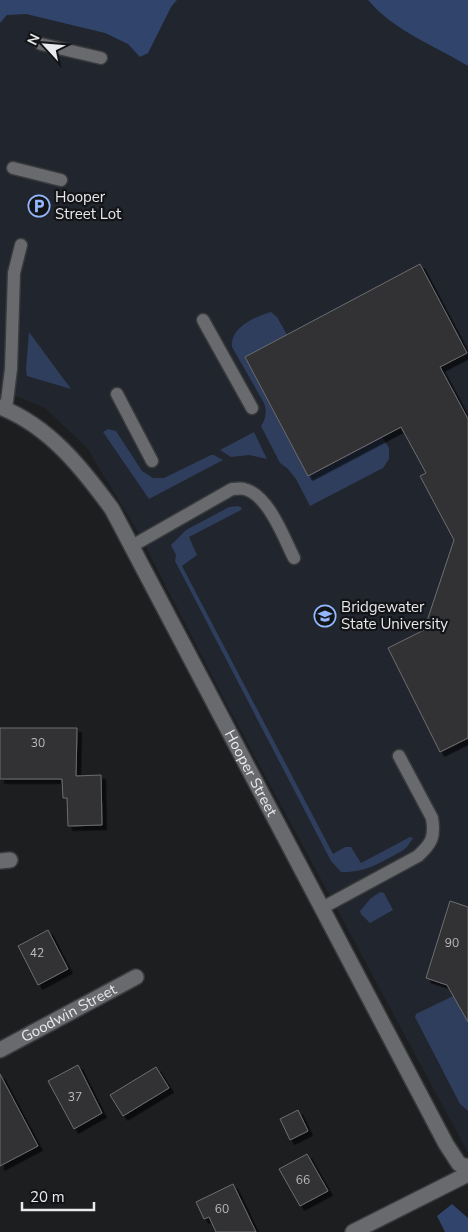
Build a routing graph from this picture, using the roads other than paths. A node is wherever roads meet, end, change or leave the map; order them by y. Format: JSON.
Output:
{"nodes":[{"id":1,"x":41,"y":44,"type":"dead end"},
{"id":2,"x":101,"y":58,"type":"dead end"},
{"id":3,"x":13,"y":168,"type":"dead end"},
{"id":4,"x":61,"y":180,"type":"dead end"},
{"id":5,"x":21,"y":245,"type":"dead end"},
{"id":6,"x":203,"y":320,"type":"dead end"},
{"id":7,"x":117,"y":394,"type":"dead end"},
{"id":8,"x":3,"y":408,"type":"edge"},
{"id":9,"x":252,"y":408,"type":"dead end"},
{"id":10,"x":152,"y":461,"type":"dead end"},
{"id":11,"x":132,"y":546,"type":"junction"},
{"id":12,"x":294,"y":558,"type":"dead end"},
{"id":13,"x":399,"y":756,"type":"dead end"},
{"id":14,"x":322,"y":908,"type":"junction"},
{"id":15,"x":136,"y":977,"type":"dead end"},
{"id":16,"x":0,"y":1050,"type":"edge"},
{"id":17,"x":468,"y":1167,"type":"edge"},
{"id":18,"x":468,"y":1174,"type":"edge"},
{"id":19,"x":353,"y":1232,"type":"edge"}],
"edges":[{"from":1,"to":2,"type":"lane"},
{"from":3,"to":4,"type":"lane"},
{"from":5,"to":8,"type":"lane"},
{"from":6,"to":9,"type":"lane"},
{"from":7,"to":10,"type":"lane"},
{"from":8,"to":11,"type":"street","name":"Hooper Street"},
{"from":11,"to":12,"type":"lane"},
{"from":11,"to":14,"type":"street","name":"Hooper Street"},
{"from":13,"to":14,"type":"lane"},
{"from":14,"to":17,"type":"street","name":"Hooper Street"},
{"from":15,"to":16,"type":"street","name":"Goodwin Street"},
{"from":18,"to":19,"type":"street"}]}
